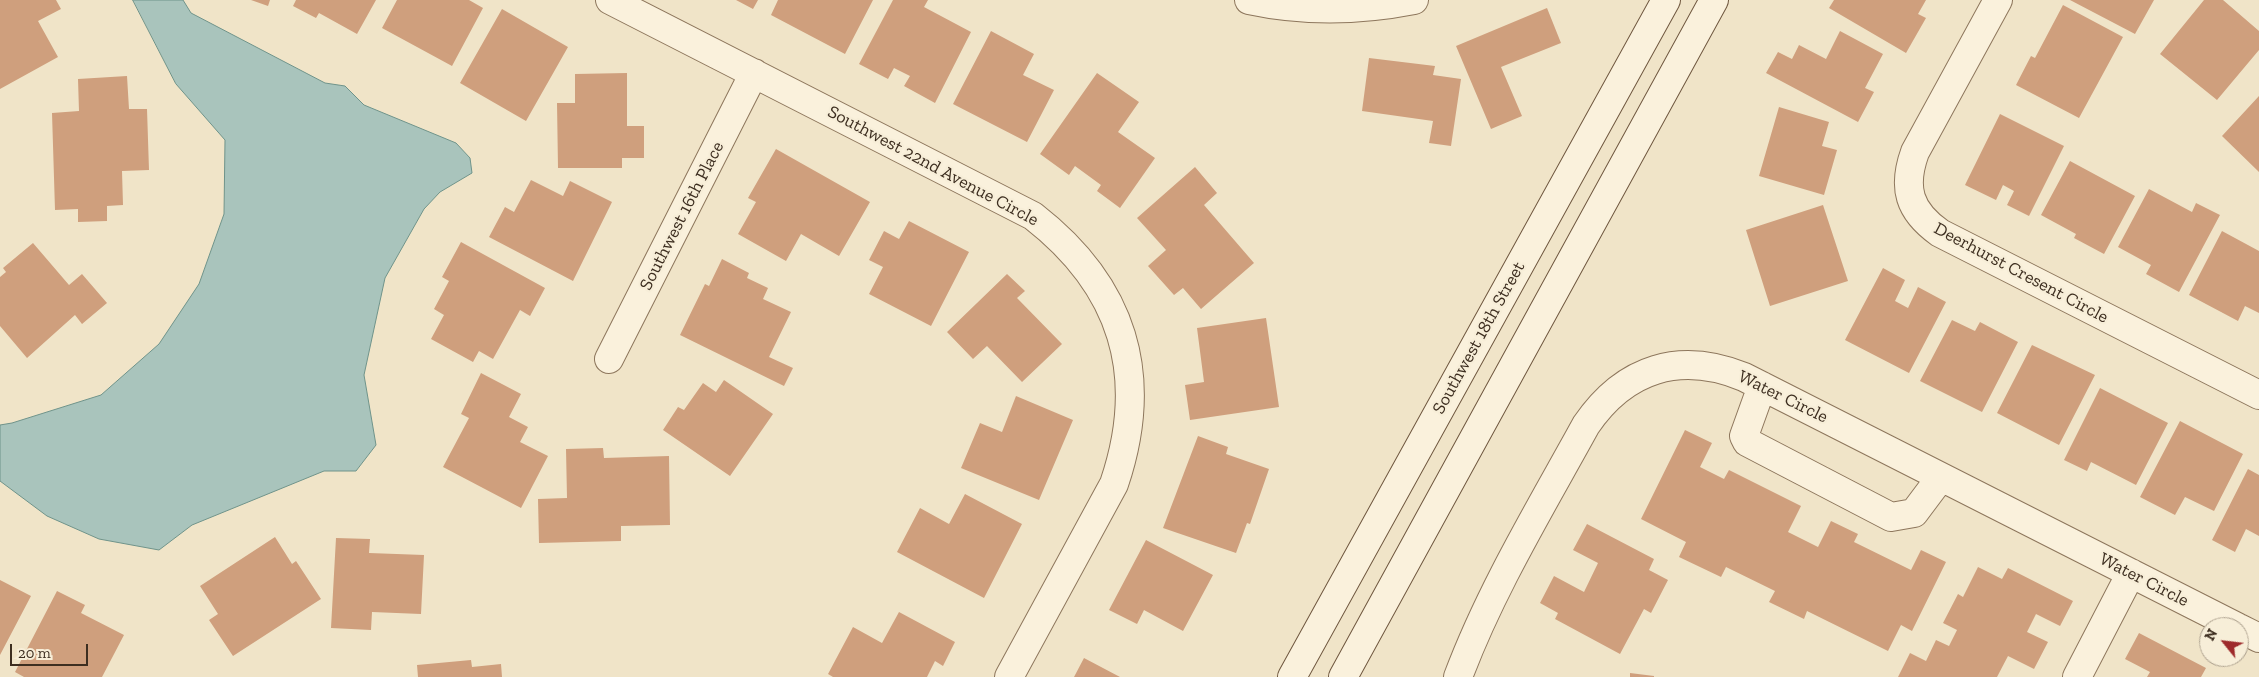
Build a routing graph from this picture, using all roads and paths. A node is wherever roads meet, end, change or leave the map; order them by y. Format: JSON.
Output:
{"nodes":[{"id":1,"x":610,"y":0,"type":"edge"},
{"id":2,"x":1249,"y":0,"type":"edge"},
{"id":3,"x":1414,"y":0,"type":"edge"},
{"id":4,"x":1666,"y":0,"type":"edge"},
{"id":5,"x":1714,"y":0,"type":"edge"},
{"id":6,"x":1998,"y":0,"type":"edge"},
{"id":7,"x":754,"y":73,"type":"junction"},
{"id":8,"x":609,"y":360,"type":"dead end"},
{"id":9,"x":1762,"y":386,"type":"junction"},
{"id":10,"x":2259,"y":395,"type":"edge"},
{"id":11,"x":1941,"y":477,"type":"junction"},
{"id":12,"x":2131,"y":573,"type":"junction"},
{"id":13,"x":2217,"y":617,"type":"edge"},
{"id":14,"x":1009,"y":677,"type":"edge"},
{"id":15,"x":1292,"y":677,"type":"edge"},
{"id":16,"x":1343,"y":677,"type":"edge"},
{"id":17,"x":1458,"y":677,"type":"edge"},
{"id":18,"x":2077,"y":677,"type":"edge"}],
"edges":[{"from":1,"to":7,"type":"street","name":"Southwest 22nd Avenue Circle"},
{"from":2,"to":3,"type":"street"},
{"from":4,"to":15,"type":"street","name":"Southwest 18th Street"},
{"from":5,"to":16,"type":"street"},
{"from":6,"to":10,"type":"street","name":"Deerhurst Cresent Circle"},
{"from":7,"to":8,"type":"street","name":"Southwest 16th Place"},
{"from":7,"to":14,"type":"street","name":"Southwest 22nd Avenue Circle"},
{"from":9,"to":11,"type":"street","name":"Water Circle"},
{"from":9,"to":11,"type":"street"},
{"from":9,"to":17,"type":"street","name":"Water Circle"},
{"from":11,"to":12,"type":"street","name":"Water Circle"},
{"from":12,"to":13,"type":"street","name":"Water Circle"},
{"from":12,"to":18,"type":"street"}]}
